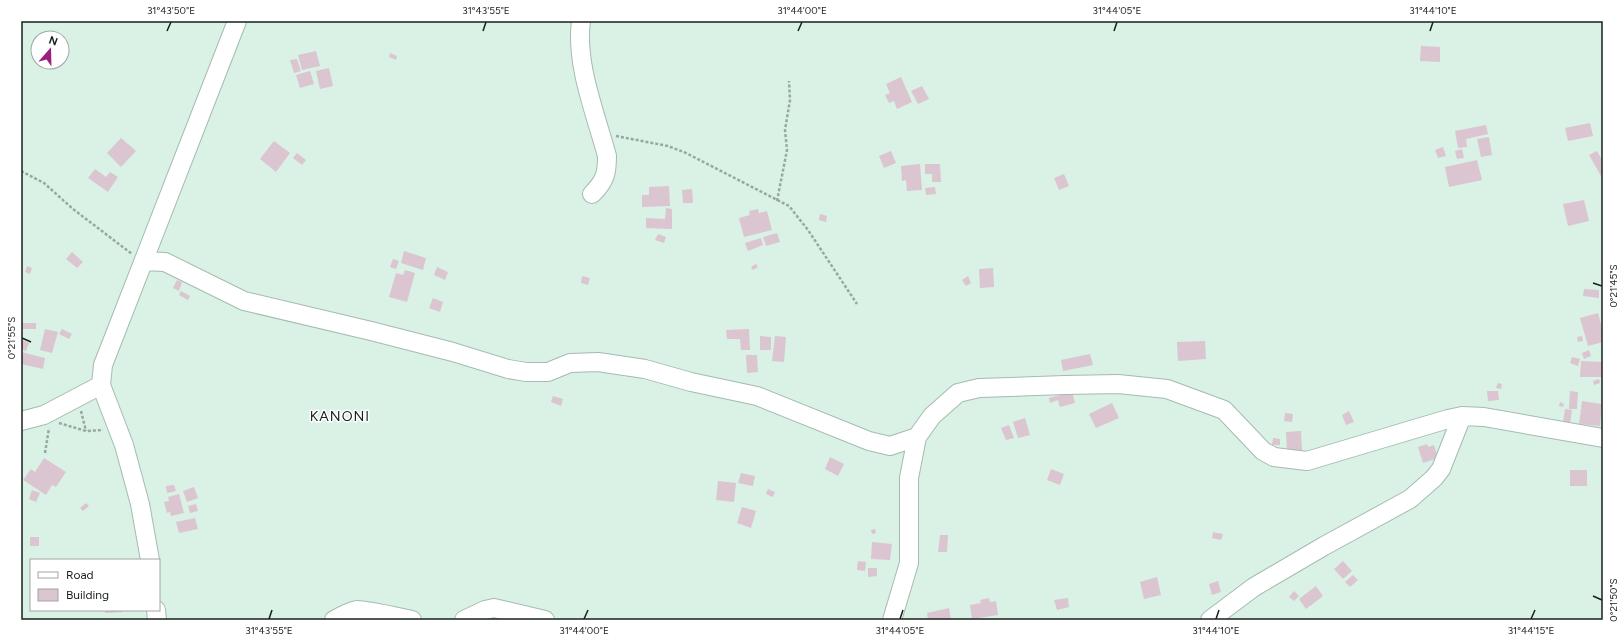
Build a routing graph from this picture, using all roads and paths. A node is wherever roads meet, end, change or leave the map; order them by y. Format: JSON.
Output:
{"nodes":[{"id":1,"x":237,"y":21,"type":"edge"},
{"id":2,"x":581,"y":21,"type":"edge"},
{"id":3,"x":790,"y":80,"type":"dead end"},
{"id":4,"x":602,"y":135,"type":"junction"},
{"id":5,"x":21,"y":171,"type":"edge"},
{"id":6,"x":592,"y":194,"type":"dead end"},
{"id":7,"x":777,"y":201,"type":"junction"},
{"id":8,"x":153,"y":239,"type":"junction"},
{"id":9,"x":144,"y":261,"type":"junction"},
{"id":10,"x":165,"y":262,"type":"junction"},
{"id":11,"x":857,"y":304,"type":"dead end"},
{"id":12,"x":101,"y":385,"type":"junction"},
{"id":13,"x":80,"y":405,"type":"dead end"},
{"id":14,"x":1462,"y":416,"type":"junction"},
{"id":15,"x":64,"y":419,"type":"dead end"},
{"id":16,"x":21,"y":421,"type":"edge"},
{"id":17,"x":59,"y":424,"type":"junction"},
{"id":18,"x":86,"y":430,"type":"junction"},
{"id":19,"x":118,"y":430,"type":"junction"},
{"id":20,"x":917,"y":437,"type":"junction"},
{"id":21,"x":1603,"y":438,"type":"edge"},
{"id":22,"x":45,"y":453,"type":"dead end"},
{"id":23,"x":150,"y":559,"type":"edge"},
{"id":24,"x":334,"y":620,"type":"edge"},
{"id":25,"x":412,"y":620,"type":"edge"},
{"id":26,"x":464,"y":620,"type":"edge"},
{"id":27,"x":545,"y":620,"type":"edge"},
{"id":28,"x":892,"y":620,"type":"edge"},
{"id":29,"x":1210,"y":620,"type":"edge"}],
"edges":[{"from":1,"to":8,"type":"street"},
{"from":2,"to":4,"type":"street"},
{"from":3,"to":7,"type":"path"},
{"from":4,"to":6,"type":"street"},
{"from":4,"to":7,"type":"path"},
{"from":5,"to":9,"type":"path"},
{"from":7,"to":11,"type":"path"},
{"from":8,"to":9,"type":"street"},
{"from":8,"to":10,"type":"street"},
{"from":9,"to":10,"type":"street"},
{"from":9,"to":12,"type":"street"},
{"from":10,"to":20,"type":"street"},
{"from":12,"to":16,"type":"street"},
{"from":12,"to":19,"type":"street"},
{"from":13,"to":18,"type":"path"},
{"from":14,"to":20,"type":"street"},
{"from":14,"to":21,"type":"street"},
{"from":14,"to":29,"type":"street"},
{"from":15,"to":17,"type":"path"},
{"from":17,"to":18,"type":"path"},
{"from":17,"to":22,"type":"path"},
{"from":18,"to":19,"type":"path"},
{"from":19,"to":23,"type":"street"},
{"from":20,"to":28,"type":"street"},
{"from":24,"to":25,"type":"street"},
{"from":26,"to":27,"type":"street"}]}
